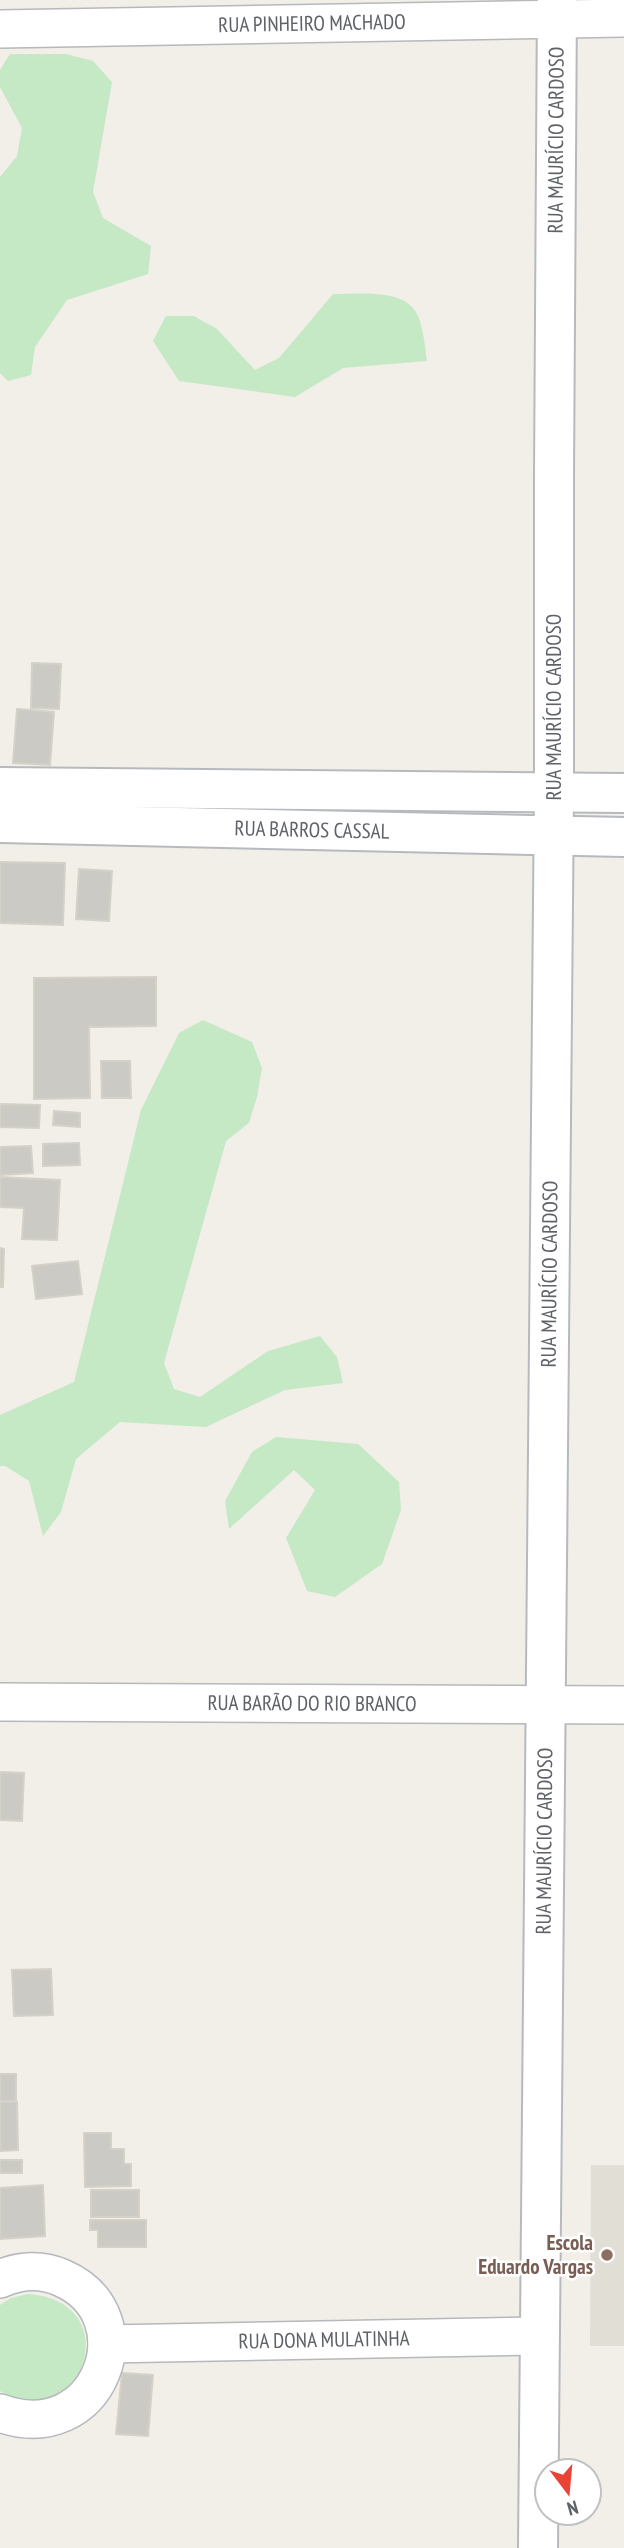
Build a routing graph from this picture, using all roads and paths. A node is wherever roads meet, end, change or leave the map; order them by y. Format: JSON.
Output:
{"nodes":[{"id":1,"x":557,"y":9,"type":"edge"},
{"id":2,"x":624,"y":18,"type":"edge"},
{"id":3,"x":0,"y":29,"type":"edge"},
{"id":4,"x":0,"y":787,"type":"edge"},
{"id":5,"x":242,"y":789,"type":"junction"},
{"id":6,"x":554,"y":792,"type":"junction"},
{"id":7,"x":624,"y":793,"type":"edge"},
{"id":8,"x":0,"y":823,"type":"edge"},
{"id":9,"x":241,"y":828,"type":"junction"},
{"id":10,"x":554,"y":835,"type":"junction"},
{"id":11,"x":624,"y":838,"type":"edge"},
{"id":12,"x":0,"y":1702,"type":"edge"},
{"id":13,"x":544,"y":1704,"type":"junction"},
{"id":14,"x":624,"y":1705,"type":"edge"},
{"id":15,"x":0,"y":2278,"type":"edge"},
{"id":16,"x":540,"y":2336,"type":"junction"},
{"id":17,"x":107,"y":2344,"type":"junction"},
{"id":18,"x":0,"y":2413,"type":"edge"},
{"id":19,"x":538,"y":2548,"type":"edge"}],
"edges":[{"from":1,"to":2,"type":"street","name":"RUA PINHEIRO MACHADO"},
{"from":1,"to":3,"type":"street","name":"RUA PINHEIRO MACHADO"},
{"from":1,"to":6,"type":"street","name":"RUA MAURÍCIO CARDOSO"},
{"from":4,"to":5,"type":"street","name":"RUA BARROS CASSAL"},
{"from":5,"to":6,"type":"street","name":"RUA BARROS CASSAL"},
{"from":5,"to":9,"type":"street"},
{"from":6,"to":7,"type":"street","name":"RUA BARROS CASSAL"},
{"from":6,"to":10,"type":"street","name":"RUA MAURÍCIO CARDOSO"},
{"from":8,"to":9,"type":"street","name":"RUA BARROS CASSAL"},
{"from":9,"to":10,"type":"street","name":"RUA BARROS CASSAL"},
{"from":10,"to":11,"type":"street","name":"RUA BARROS CASSAL"},
{"from":10,"to":13,"type":"street","name":"RUA MAURÍCIO CARDOSO"},
{"from":12,"to":13,"type":"street","name":"RUA BARÃO DO RIO BRANCO"},
{"from":13,"to":14,"type":"street","name":"RUA BARÃO DO RIO BRANCO"},
{"from":13,"to":16,"type":"street","name":"RUA MAURÍCIO CARDOSO"},
{"from":15,"to":17,"type":"street"},
{"from":16,"to":17,"type":"street","name":"RUA DONA MULATINHA"},
{"from":16,"to":19,"type":"street","name":"RUA MAURÍCIO CARDOSO"},
{"from":17,"to":18,"type":"street"}]}
